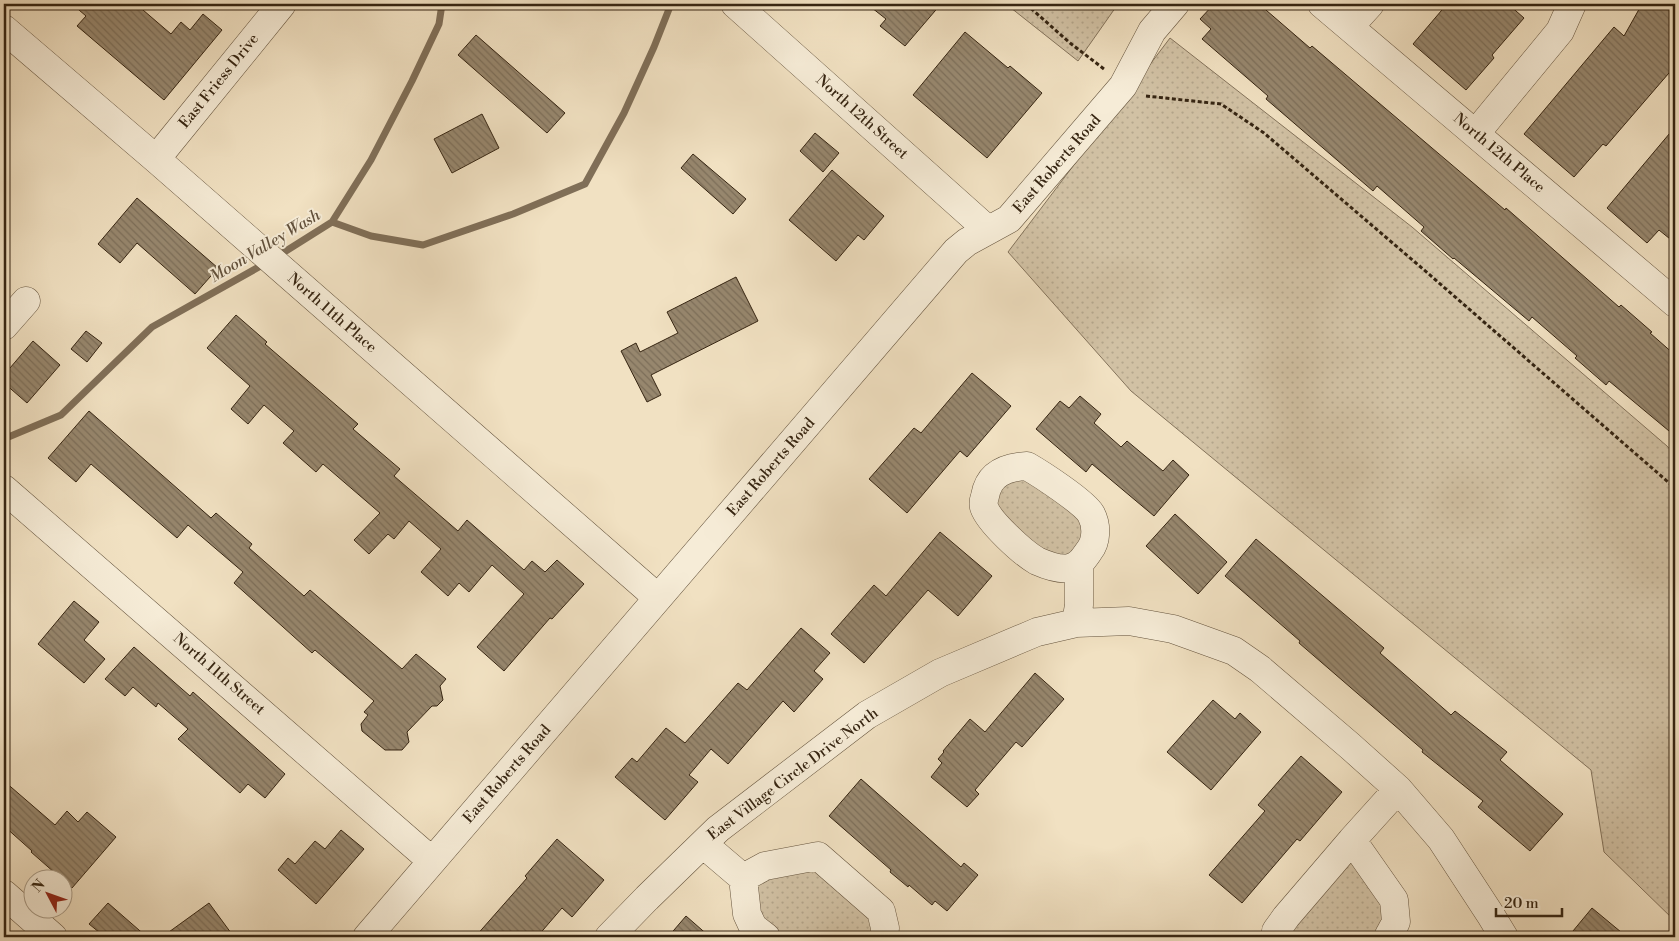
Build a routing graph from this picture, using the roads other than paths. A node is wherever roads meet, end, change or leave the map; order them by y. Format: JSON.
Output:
{"nodes":[{"id":1,"x":282,"y":4,"type":"edge"},
{"id":2,"x":735,"y":4,"type":"edge"},
{"id":3,"x":1175,"y":4,"type":"edge"},
{"id":4,"x":1322,"y":4,"type":"edge"},
{"id":5,"x":1370,"y":4,"type":"edge"},
{"id":6,"x":1572,"y":4,"type":"edge"},
{"id":7,"x":1350,"y":26,"type":"junction"},
{"id":8,"x":4,"y":29,"type":"edge"},
{"id":9,"x":1476,"y":133,"type":"junction"},
{"id":10,"x":156,"y":159,"type":"junction"},
{"id":11,"x":988,"y":230,"type":"junction"},
{"id":12,"x":1674,"y":299,"type":"edge"},
{"id":13,"x":26,"y":301,"type":"dead end"},
{"id":14,"x":4,"y":326,"type":"edge"},
{"id":15,"x":4,"y":489,"type":"edge"},
{"id":16,"x":1079,"y":564,"type":"dead end"},
{"id":17,"x":658,"y":598,"type":"junction"},
{"id":18,"x":1076,"y":623,"type":"junction"},
{"id":19,"x":1398,"y":790,"type":"junction"},
{"id":20,"x":1352,"y":840,"type":"junction"},
{"id":21,"x":703,"y":844,"type":"junction"},
{"id":22,"x":432,"y":861,"type":"junction"},
{"id":23,"x":743,"y":878,"type":"junction"},
{"id":24,"x":4,"y":894,"type":"edge"},
{"id":25,"x":53,"y":937,"type":"edge"},
{"id":26,"x":367,"y":937,"type":"edge"},
{"id":27,"x":609,"y":937,"type":"edge"},
{"id":28,"x":766,"y":937,"type":"edge"},
{"id":29,"x":884,"y":937,"type":"edge"},
{"id":30,"x":1278,"y":937,"type":"edge"},
{"id":31,"x":1388,"y":937,"type":"edge"},
{"id":32,"x":1504,"y":937,"type":"edge"}],
"edges":[{"from":1,"to":10,"type":"street","name":"East Friess Drive"},
{"from":2,"to":11,"type":"street","name":"North 12th Street"},
{"from":3,"to":11,"type":"street","name":"East Roberts Road"},
{"from":4,"to":7,"type":"street","name":"North 12th Place"},
{"from":5,"to":7,"type":"street"},
{"from":6,"to":9,"type":"street"},
{"from":7,"to":9,"type":"street","name":"North 12th Place"},
{"from":8,"to":10,"type":"street","name":"North 11th Place"},
{"from":9,"to":12,"type":"street","name":"North 12th Place"},
{"from":10,"to":17,"type":"street","name":"North 11th Place"},
{"from":11,"to":17,"type":"street","name":"East Roberts Road"},
{"from":13,"to":14,"type":"street"},
{"from":15,"to":22,"type":"street","name":"North 11th Street"},
{"from":16,"to":18,"type":"street"},
{"from":17,"to":22,"type":"street","name":"East Roberts Road"},
{"from":18,"to":19,"type":"street","name":"East Village Circle Drive North"},
{"from":18,"to":21,"type":"street","name":"East Village Circle Drive North"},
{"from":19,"to":20,"type":"street"},
{"from":19,"to":32,"type":"street","name":"East Village Circle Drive North"},
{"from":20,"to":30,"type":"street"},
{"from":20,"to":31,"type":"street"},
{"from":21,"to":23,"type":"street","name":"East Village Circle Drive North"},
{"from":21,"to":27,"type":"street","name":"East Village Circle Drive North"},
{"from":22,"to":26,"type":"street","name":"East Roberts Road"},
{"from":23,"to":28,"type":"street"},
{"from":23,"to":29,"type":"street"},
{"from":24,"to":25,"type":"street"}]}
